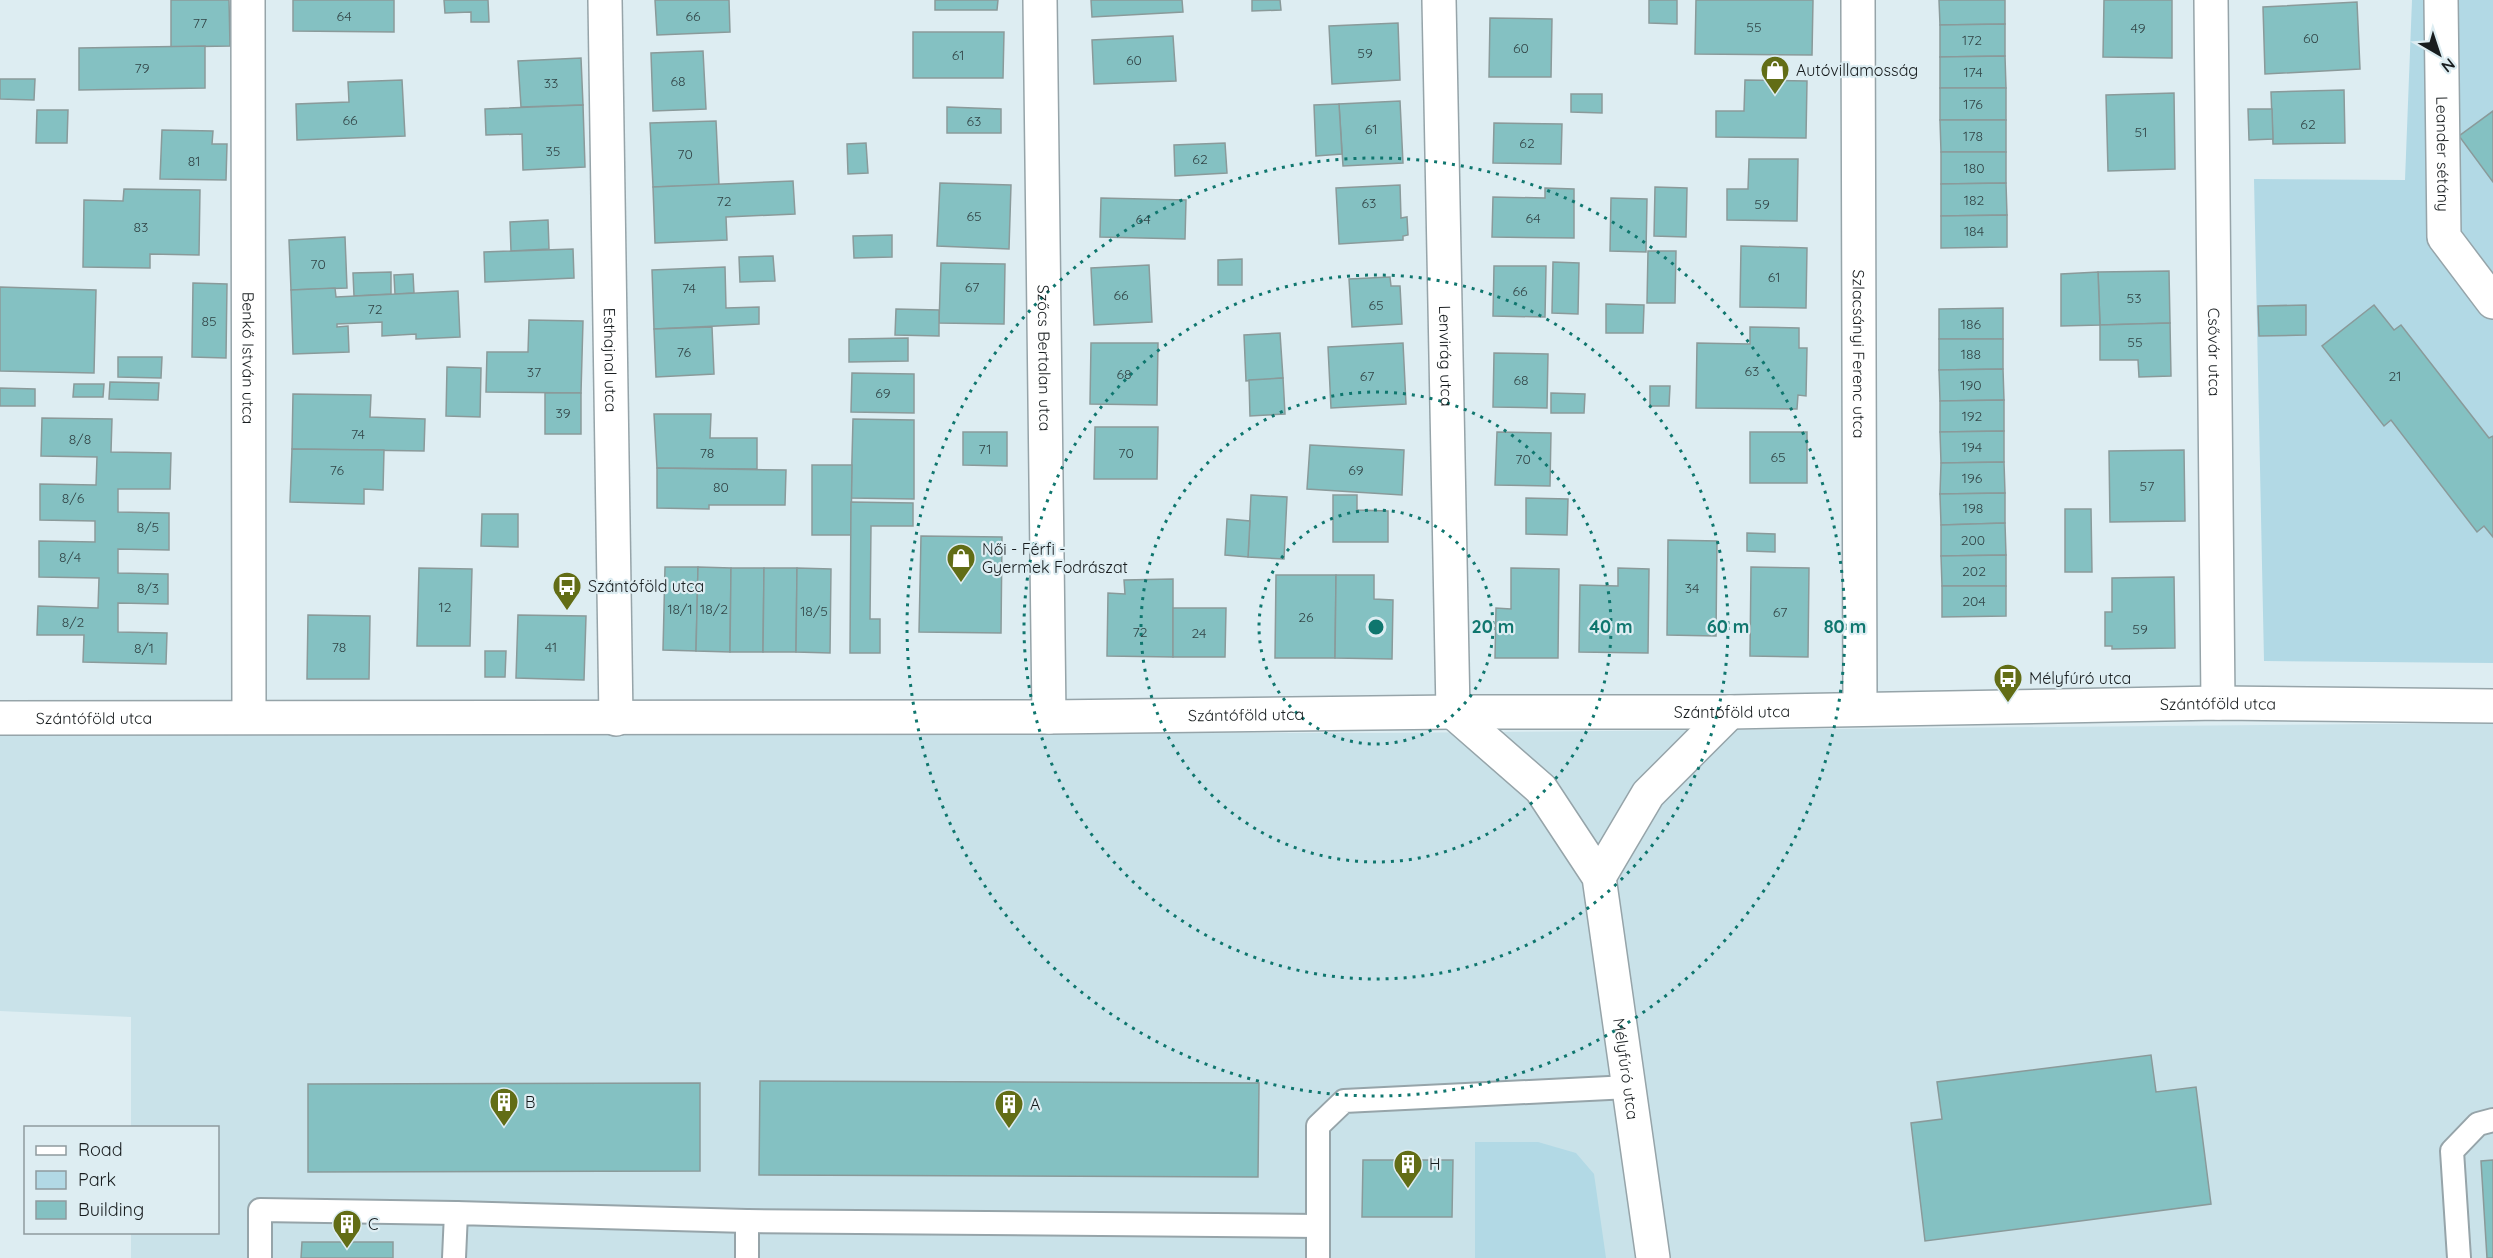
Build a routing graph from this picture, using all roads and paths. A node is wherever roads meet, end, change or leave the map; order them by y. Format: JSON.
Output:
{"nodes":[{"id":1,"x":248,"y":0,"type":"edge"},
{"id":2,"x":605,"y":0,"type":"edge"},
{"id":3,"x":1040,"y":0,"type":"edge"},
{"id":4,"x":1439,"y":0,"type":"edge"},
{"id":5,"x":1858,"y":0,"type":"edge"},
{"id":6,"x":2211,"y":0,"type":"edge"},
{"id":7,"x":2441,"y":0,"type":"edge"},
{"id":8,"x":2493,"y":302,"type":"edge"},
{"id":9,"x":2218,"y":704,"type":"junction"},
{"id":10,"x":2493,"y":706,"type":"edge"},
{"id":11,"x":1860,"y":709,"type":"junction"},
{"id":12,"x":1453,"y":712,"type":"junction"},
{"id":13,"x":1730,"y":712,"type":"junction"},
{"id":14,"x":249,"y":717,"type":"junction"},
{"id":15,"x":1049,"y":717,"type":"junction"},
{"id":16,"x":0,"y":718,"type":"edge"},
{"id":17,"x":616,"y":719,"type":"junction"},
{"id":18,"x":1599,"y":877,"type":"junction"},
{"id":19,"x":1629,"y":1087,"type":"junction"},
{"id":20,"x":2493,"y":1120,"type":"edge"},
{"id":21,"x":456,"y":1213,"type":"junction"},
{"id":22,"x":747,"y":1221,"type":"junction"},
{"id":23,"x":1318,"y":1226,"type":"junction"},
{"id":24,"x":260,"y":1258,"type":"edge"},
{"id":25,"x":454,"y":1258,"type":"edge"},
{"id":26,"x":747,"y":1258,"type":"edge"},
{"id":27,"x":1318,"y":1258,"type":"edge"},
{"id":28,"x":1653,"y":1258,"type":"edge"},
{"id":29,"x":2459,"y":1258,"type":"edge"}],
"edges":[{"from":1,"to":14,"type":"street","name":"Benkő István utca"},
{"from":2,"to":17,"type":"street","name":"Esthajnal utca"},
{"from":3,"to":15,"type":"street","name":"Szőcs Bertalan utca"},
{"from":4,"to":12,"type":"street","name":"Lenvirág utca"},
{"from":5,"to":11,"type":"street","name":"Szlacsányi Ferenc utca"},
{"from":6,"to":9,"type":"street","name":"Csővár utca"},
{"from":7,"to":8,"type":"street","name":"Leander sétány"},
{"from":9,"to":10,"type":"street","name":"Szántóföld utca"},
{"from":9,"to":11,"type":"street","name":"Szántóföld utca"},
{"from":11,"to":13,"type":"street","name":"Szántóföld utca"},
{"from":12,"to":13,"type":"street","name":"Szántóföld utca"},
{"from":12,"to":15,"type":"street","name":"Szántóföld utca"},
{"from":12,"to":18,"type":"street","name":"Mélyfúró utca"},
{"from":13,"to":18,"type":"street"},
{"from":14,"to":16,"type":"street","name":"Szántóföld utca"},
{"from":14,"to":17,"type":"street","name":"Szántóföld utca"},
{"from":15,"to":17,"type":"street","name":"Szántóföld utca"},
{"from":18,"to":19,"type":"street","name":"Mélyfúró utca"},
{"from":19,"to":23,"type":"lane"},
{"from":19,"to":28,"type":"street","name":"Mélyfúró utca"},
{"from":20,"to":29,"type":"lane"},
{"from":21,"to":22,"type":"lane"},
{"from":21,"to":24,"type":"lane"},
{"from":21,"to":25,"type":"lane"},
{"from":22,"to":23,"type":"lane"},
{"from":22,"to":26,"type":"lane"},
{"from":23,"to":27,"type":"lane"}]}
